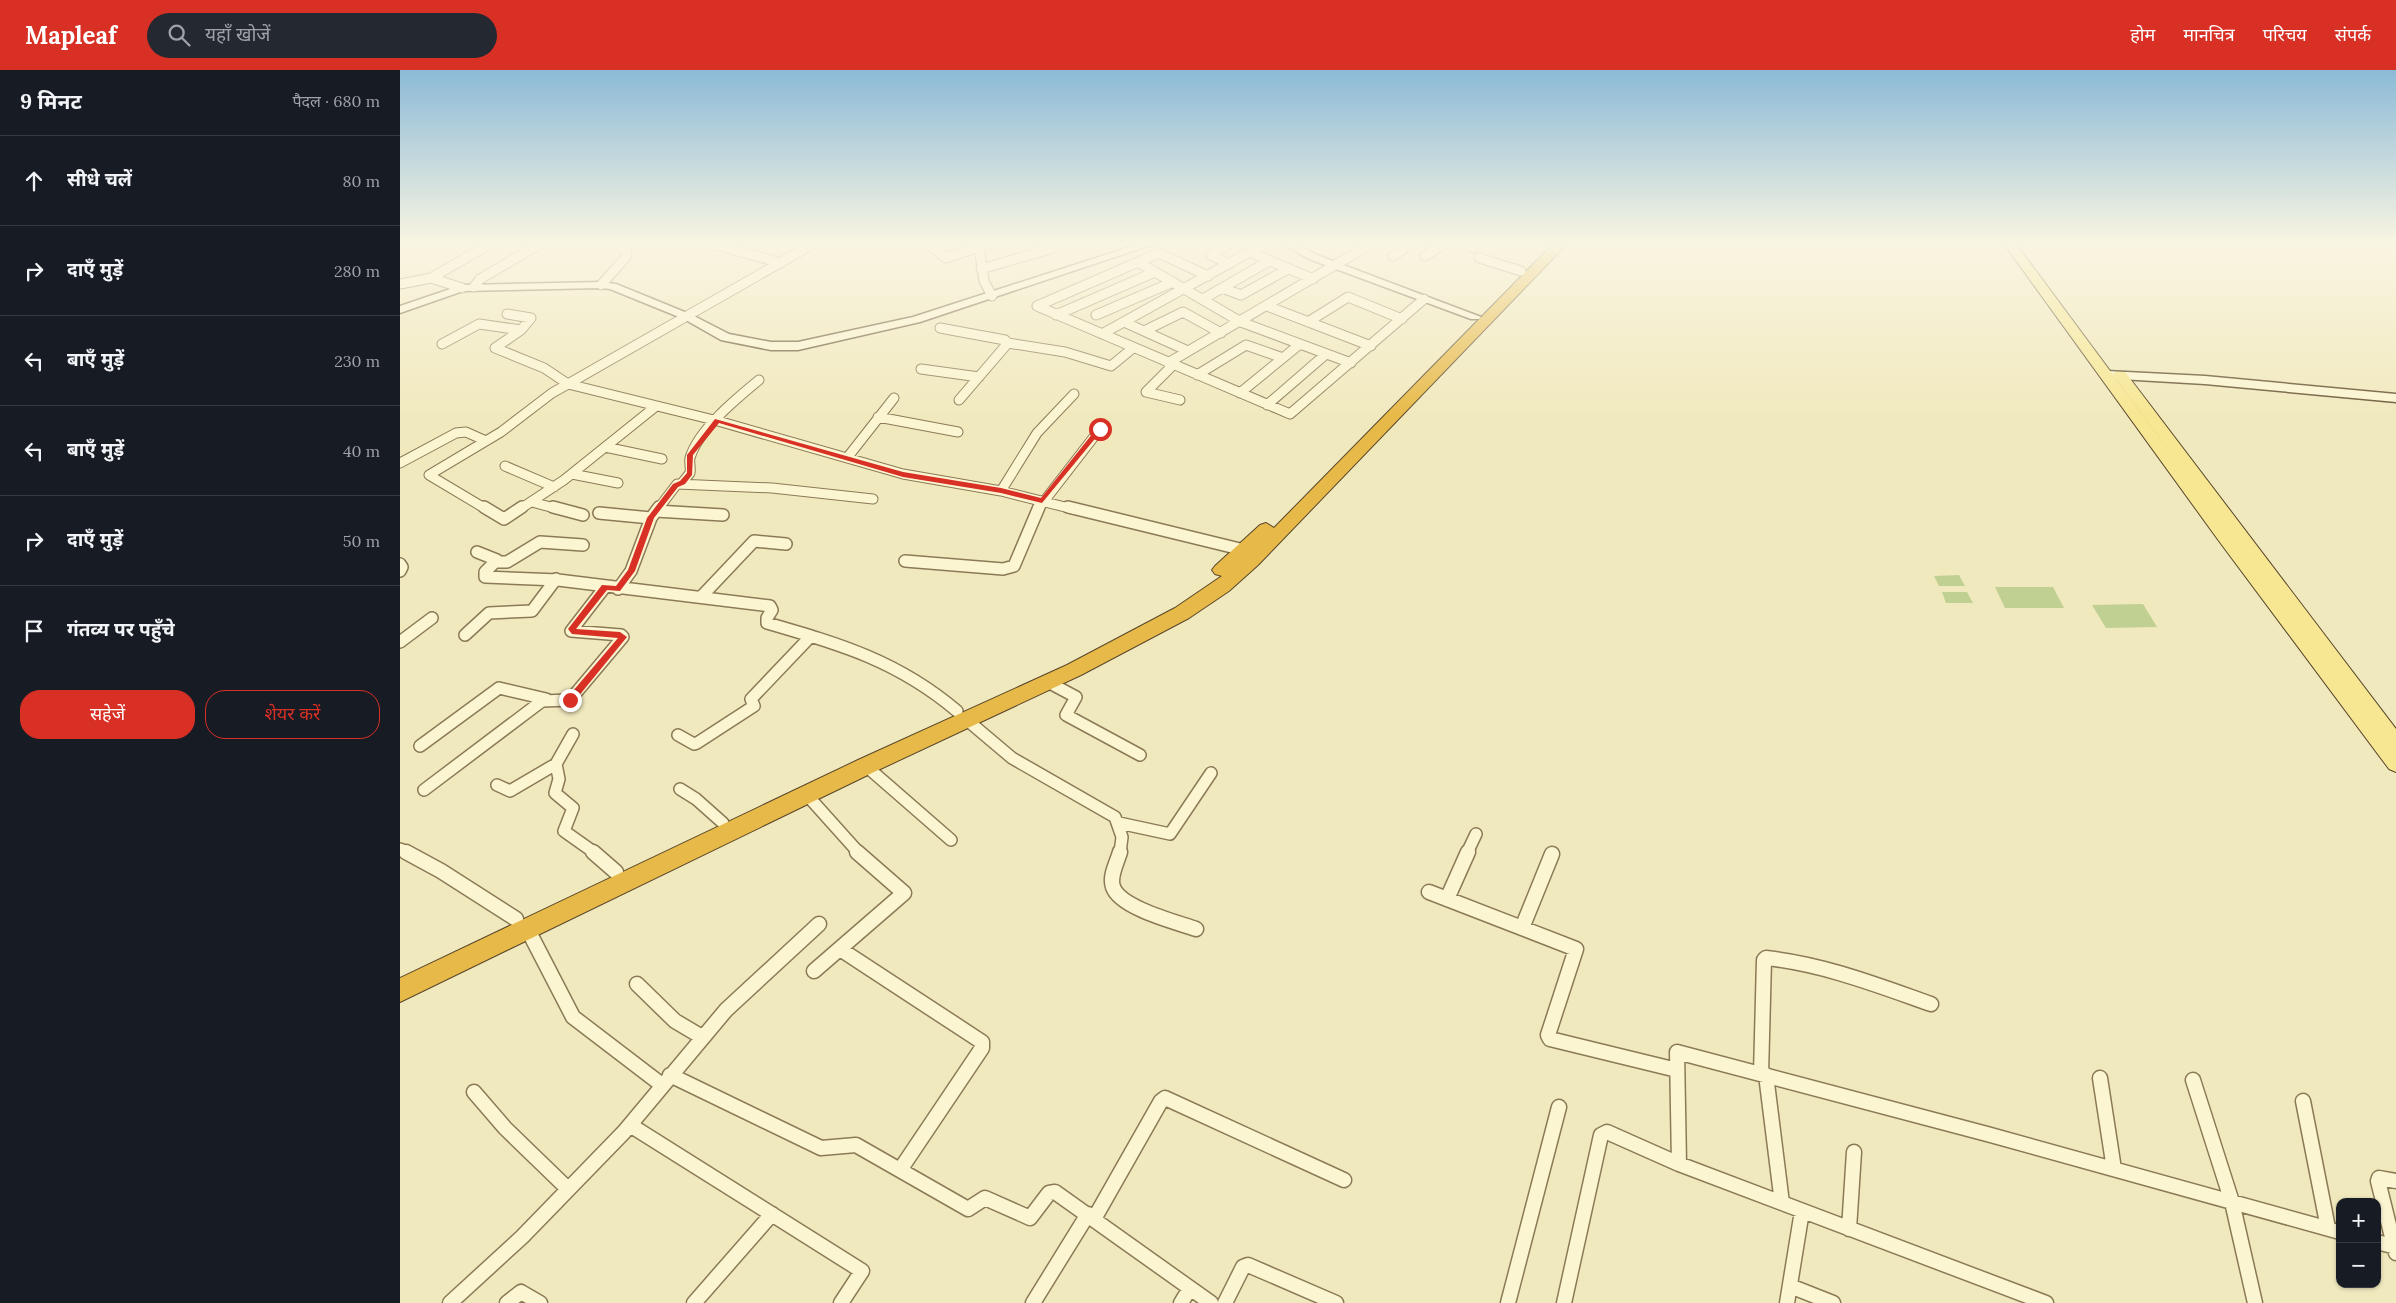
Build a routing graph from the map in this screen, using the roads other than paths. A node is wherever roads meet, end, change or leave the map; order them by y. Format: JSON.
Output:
{"nodes":[{"id":1,"x":426,"y":302,"type":"edge"},
{"id":2,"x":650,"y":302,"type":"edge"},
{"id":3,"x":715,"y":302,"type":"edge"},
{"id":4,"x":973,"y":302,"type":"edge"},
{"id":5,"x":1044,"y":302,"type":"edge"},
{"id":6,"x":1087,"y":302,"type":"edge"},
{"id":7,"x":1127,"y":302,"type":"edge"},
{"id":8,"x":1162,"y":302,"type":"edge"},
{"id":9,"x":1207,"y":302,"type":"edge"},
{"id":10,"x":1275,"y":302,"type":"edge"},
{"id":11,"x":1341,"y":302,"type":"edge"},
{"id":12,"x":1360,"y":302,"type":"edge"},
{"id":13,"x":1421,"y":302,"type":"edge"},
{"id":14,"x":1431,"y":302,"type":"edge"},
{"id":15,"x":1491,"y":302,"type":"edge"},
{"id":16,"x":1504,"y":302,"type":"edge"},
{"id":17,"x":2055,"y":302,"type":"edge"},
{"id":18,"x":2062,"y":302,"type":"edge"},
{"id":19,"x":1267,"y":306,"type":"junction"},
{"id":20,"x":400,"y":310,"type":"edge"},
{"id":21,"x":507,"y":314,"type":"dead end"},
{"id":22,"x":1056,"y":315,"type":"junction"},
{"id":23,"x":1096,"y":315,"type":"dead end"},
{"id":24,"x":688,"y":317,"type":"junction"},
{"id":25,"x":1402,"y":318,"type":"junction"},
{"id":26,"x":1475,"y":318,"type":"junction"},
{"id":27,"x":1124,"y":322,"type":"junction"},
{"id":28,"x":1241,"y":322,"type":"junction"},
{"id":29,"x":1308,"y":322,"type":"junction"},
{"id":30,"x":940,"y":328,"type":"dead end"},
{"id":31,"x":521,"y":330,"type":"junction"},
{"id":32,"x":1144,"y":331,"type":"junction"},
{"id":33,"x":1221,"y":333,"type":"junction"},
{"id":34,"x":1102,"y":334,"type":"junction"},
{"id":35,"x":1008,"y":343,"type":"junction"},
{"id":36,"x":442,"y":344,"type":"dead end"},
{"id":37,"x":1300,"y":344,"type":"junction"},
{"id":38,"x":1371,"y":346,"type":"junction"},
{"id":39,"x":1133,"y":348,"type":"junction"},
{"id":40,"x":1188,"y":352,"type":"junction"},
{"id":41,"x":1326,"y":354,"type":"junction"},
{"id":42,"x":1283,"y":358,"type":"junction"},
{"id":43,"x":1171,"y":364,"type":"junction"},
{"id":44,"x":1351,"y":364,"type":"junction"},
{"id":45,"x":921,"y":369,"type":"dead end"},
{"id":46,"x":1197,"y":375,"type":"junction"},
{"id":47,"x":2113,"y":376,"type":"junction"},
{"id":48,"x":979,"y":377,"type":"junction"},
{"id":49,"x":759,"y":380,"type":"dead end"},
{"id":50,"x":568,"y":384,"type":"junction"},
{"id":51,"x":1240,"y":393,"type":"junction"},
{"id":52,"x":1074,"y":394,"type":"dead end"},
{"id":53,"x":894,"y":398,"type":"dead end"},
{"id":54,"x":2396,"y":398,"type":"edge"},
{"id":55,"x":959,"y":400,"type":"dead end"},
{"id":56,"x":1180,"y":400,"type":"dead end"},
{"id":57,"x":1267,"y":404,"type":"junction"},
{"id":58,"x":655,"y":407,"type":"junction"},
{"id":59,"x":878,"y":417,"type":"junction"},
{"id":60,"x":718,"y":421,"type":"junction"},
{"id":61,"x":1100,"y":429,"type":"dead end"},
{"id":62,"x":958,"y":432,"type":"dead end"},
{"id":63,"x":486,"y":441,"type":"junction"},
{"id":64,"x":605,"y":447,"type":"junction"},
{"id":65,"x":847,"y":458,"type":"junction"},
{"id":66,"x":662,"y":459,"type":"dead end"},
{"id":67,"x":400,"y":463,"type":"edge"},
{"id":68,"x":505,"y":466,"type":"dead end"},
{"id":69,"x":572,"y":474,"type":"junction"},
{"id":70,"x":682,"y":483,"type":"junction"},
{"id":71,"x":618,"y":484,"type":"dead end"},
{"id":72,"x":554,"y":487,"type":"junction"},
{"id":73,"x":1001,"y":491,"type":"junction"},
{"id":74,"x":873,"y":499,"type":"dead end"},
{"id":75,"x":1042,"y":500,"type":"junction"},
{"id":76,"x":532,"y":502,"type":"junction"},
{"id":77,"x":599,"y":513,"type":"dead end"},
{"id":78,"x":653,"y":514,"type":"junction"},
{"id":79,"x":583,"y":515,"type":"dead end"},
{"id":80,"x":723,"y":515,"type":"dead end"},
{"id":81,"x":786,"y":544,"type":"dead end"},
{"id":82,"x":583,"y":545,"type":"dead end"},
{"id":83,"x":1244,"y":550,"type":"junction"},
{"id":84,"x":478,"y":552,"type":"dead end"},
{"id":85,"x":905,"y":561,"type":"dead end"},
{"id":86,"x":496,"y":562,"type":"junction"},
{"id":87,"x":400,"y":564,"type":"edge"},
{"id":88,"x":400,"y":570,"type":"edge"},
{"id":89,"x":556,"y":580,"type":"junction"},
{"id":90,"x":605,"y":587,"type":"junction"},
{"id":91,"x":618,"y":589,"type":"junction"},
{"id":92,"x":701,"y":597,"type":"junction"},
{"id":93,"x":432,"y":618,"type":"dead end"},
{"id":94,"x":465,"y":635,"type":"dead end"},
{"id":95,"x":811,"y":636,"type":"junction"},
{"id":96,"x":400,"y":642,"type":"edge"},
{"id":97,"x":1048,"y":682,"type":"junction"},
{"id":98,"x":546,"y":699,"type":"junction"},
{"id":99,"x":962,"y":716,"type":"junction"},
{"id":100,"x":573,"y":734,"type":"dead end"},
{"id":101,"x":678,"y":735,"type":"dead end"},
{"id":102,"x":2396,"y":743,"type":"edge"},
{"id":103,"x":420,"y":746,"type":"dead end"},
{"id":104,"x":1140,"y":755,"type":"dead end"},
{"id":105,"x":556,"y":764,"type":"junction"},
{"id":106,"x":2396,"y":764,"type":"edge"},
{"id":107,"x":866,"y":766,"type":"junction"},
{"id":108,"x":1211,"y":772,"type":"dead end"},
{"id":109,"x":497,"y":785,"type":"dead end"},
{"id":110,"x":680,"y":788,"type":"dead end"},
{"id":111,"x":424,"y":790,"type":"dead end"},
{"id":112,"x":807,"y":795,"type":"junction"},
{"id":113,"x":722,"y":823,"type":"junction"},
{"id":114,"x":1119,"y":823,"type":"junction"},
{"id":115,"x":1476,"y":834,"type":"dead end"},
{"id":116,"x":951,"y":840,"type":"dead end"},
{"id":117,"x":400,"y":849,"type":"edge"},
{"id":118,"x":1552,"y":854,"type":"dead end"},
{"id":119,"x":616,"y":872,"type":"junction"},
{"id":120,"x":1429,"y":892,"type":"dead end"},
{"id":121,"x":1447,"y":899,"type":"junction"},
{"id":122,"x":521,"y":924,"type":"junction"},
{"id":123,"x":819,"y":924,"type":"dead end"},
{"id":124,"x":1196,"y":928,"type":"dead end"},
{"id":125,"x":1522,"y":928,"type":"junction"},
{"id":126,"x":840,"y":949,"type":"junction"},
{"id":127,"x":814,"y":971,"type":"dead end"},
{"id":128,"x":400,"y":975,"type":"edge"},
{"id":129,"x":637,"y":984,"type":"dead end"},
{"id":130,"x":400,"y":990,"type":"edge"},
{"id":131,"x":1931,"y":1004,"type":"dead end"},
{"id":132,"x":702,"y":1037,"type":"junction"},
{"id":133,"x":1677,"y":1070,"type":"junction"},
{"id":134,"x":1763,"y":1075,"type":"junction"},
{"id":135,"x":2100,"y":1078,"type":"dead end"},
{"id":136,"x":666,"y":1080,"type":"junction"},
{"id":137,"x":2193,"y":1080,"type":"dead end"},
{"id":138,"x":474,"y":1092,"type":"dead end"},
{"id":139,"x":2302,"y":1101,"type":"dead end"},
{"id":140,"x":1559,"y":1107,"type":"dead end"},
{"id":141,"x":630,"y":1125,"type":"junction"},
{"id":142,"x":1854,"y":1152,"type":"dead end"},
{"id":143,"x":1679,"y":1164,"type":"junction"},
{"id":144,"x":2114,"y":1169,"type":"junction"},
{"id":145,"x":900,"y":1170,"type":"junction"},
{"id":146,"x":1344,"y":1180,"type":"dead end"},
{"id":147,"x":2396,"y":1181,"type":"edge"},
{"id":148,"x":568,"y":1189,"type":"junction"},
{"id":149,"x":2232,"y":1202,"type":"junction"},
{"id":150,"x":1782,"y":1203,"type":"junction"},
{"id":151,"x":1802,"y":1211,"type":"junction"},
{"id":152,"x":772,"y":1214,"type":"junction"},
{"id":153,"x":1091,"y":1217,"type":"junction"},
{"id":154,"x":1849,"y":1229,"type":"junction"},
{"id":155,"x":2334,"y":1230,"type":"edge"},
{"id":156,"x":2380,"y":1243,"type":"edge"},
{"id":157,"x":2396,"y":1249,"type":"edge"},
{"id":158,"x":1790,"y":1286,"type":"junction"},
{"id":159,"x":1190,"y":1288,"type":"junction"},
{"id":160,"x":450,"y":1303,"type":"edge"},
{"id":161,"x":507,"y":1303,"type":"edge"},
{"id":162,"x":540,"y":1303,"type":"edge"},
{"id":163,"x":694,"y":1303,"type":"edge"},
{"id":164,"x":841,"y":1303,"type":"edge"},
{"id":165,"x":1033,"y":1303,"type":"edge"},
{"id":166,"x":1181,"y":1303,"type":"edge"},
{"id":167,"x":1211,"y":1303,"type":"edge"},
{"id":168,"x":1224,"y":1303,"type":"edge"},
{"id":169,"x":1336,"y":1303,"type":"edge"},
{"id":170,"x":1508,"y":1303,"type":"edge"},
{"id":171,"x":1564,"y":1303,"type":"edge"},
{"id":172,"x":1787,"y":1303,"type":"edge"},
{"id":173,"x":1833,"y":1303,"type":"edge"},
{"id":174,"x":2046,"y":1303,"type":"edge"},
{"id":175,"x":2255,"y":1303,"type":"edge"}],
"edges":[{"from":1,"to":20,"type":"street"},
{"from":2,"to":24,"type":"street"},
{"from":3,"to":24,"type":"street"},
{"from":4,"to":24,"type":"street"},
{"from":5,"to":22,"type":"street"},
{"from":6,"to":22,"type":"street"},
{"from":7,"to":23,"type":"street"},
{"from":8,"to":27,"type":"street"},
{"from":9,"to":28,"type":"street"},
{"from":10,"to":19,"type":"street"},
{"from":11,"to":29,"type":"street"},
{"from":12,"to":25,"type":"street"},
{"from":13,"to":25,"type":"street"},
{"from":14,"to":26,"type":"street"},
{"from":15,"to":26,"type":"highway"},
{"from":16,"to":97,"type":"highway"},
{"from":17,"to":47,"type":"main road"},
{"from":18,"to":47,"type":"main road"},
{"from":19,"to":28,"type":"street"},
{"from":19,"to":29,"type":"street"},
{"from":21,"to":31,"type":"street"},
{"from":22,"to":34,"type":"street"},
{"from":24,"to":50,"type":"street"},
{"from":25,"to":38,"type":"street"},
{"from":26,"to":83,"type":"highway"},
{"from":27,"to":32,"type":"street"},
{"from":27,"to":34,"type":"street"},
{"from":28,"to":33,"type":"street"},
{"from":28,"to":37,"type":"street"},
{"from":29,"to":38,"type":"street"},
{"from":30,"to":35,"type":"street"},
{"from":31,"to":36,"type":"street"},
{"from":31,"to":50,"type":"street"},
{"from":32,"to":33,"type":"street"},
{"from":32,"to":40,"type":"street"},
{"from":33,"to":40,"type":"street"},
{"from":34,"to":39,"type":"street"},
{"from":35,"to":39,"type":"street"},
{"from":35,"to":48,"type":"street"},
{"from":37,"to":41,"type":"street"},
{"from":37,"to":42,"type":"street"},
{"from":38,"to":44,"type":"street"},
{"from":39,"to":43,"type":"street"},
{"from":40,"to":43,"type":"street"},
{"from":41,"to":44,"type":"street"},
{"from":41,"to":57,"type":"street"},
{"from":42,"to":46,"type":"street"},
{"from":42,"to":51,"type":"street"},
{"from":43,"to":46,"type":"street"},
{"from":43,"to":56,"type":"street"},
{"from":44,"to":57,"type":"street"},
{"from":45,"to":48,"type":"street"},
{"from":46,"to":51,"type":"street"},
{"from":47,"to":54,"type":"street"},
{"from":47,"to":102,"type":"main road"},
{"from":47,"to":106,"type":"main road"},
{"from":48,"to":55,"type":"street"},
{"from":49,"to":60,"type":"street"},
{"from":50,"to":58,"type":"street"},
{"from":50,"to":63,"type":"street"},
{"from":51,"to":57,"type":"street"},
{"from":52,"to":73,"type":"street"},
{"from":53,"to":59,"type":"street"},
{"from":58,"to":60,"type":"street"},
{"from":58,"to":64,"type":"street"},
{"from":59,"to":62,"type":"street"},
{"from":59,"to":65,"type":"street"},
{"from":60,"to":65,"type":"street"},
{"from":60,"to":70,"type":"street"},
{"from":61,"to":75,"type":"street"},
{"from":63,"to":67,"type":"street"},
{"from":63,"to":76,"type":"street"},
{"from":64,"to":66,"type":"street"},
{"from":64,"to":69,"type":"street"},
{"from":65,"to":73,"type":"street"},
{"from":68,"to":72,"type":"street"},
{"from":69,"to":71,"type":"street"},
{"from":69,"to":72,"type":"street"},
{"from":70,"to":74,"type":"street"},
{"from":70,"to":78,"type":"street"},
{"from":72,"to":76,"type":"street"},
{"from":73,"to":75,"type":"street"},
{"from":75,"to":83,"type":"street"},
{"from":75,"to":85,"type":"street"},
{"from":76,"to":79,"type":"street"},
{"from":77,"to":78,"type":"street"},
{"from":78,"to":80,"type":"street"},
{"from":78,"to":91,"type":"street"},
{"from":81,"to":92,"type":"street"},
{"from":82,"to":86,"type":"street"},
{"from":83,"to":99,"type":"highway"},
{"from":84,"to":86,"type":"street"},
{"from":86,"to":89,"type":"street"},
{"from":87,"to":88,"type":"street"},
{"from":89,"to":90,"type":"street"},
{"from":89,"to":94,"type":"street"},
{"from":90,"to":91,"type":"street"},
{"from":90,"to":98,"type":"street"},
{"from":91,"to":92,"type":"street"},
{"from":92,"to":95,"type":"street"},
{"from":93,"to":96,"type":"street"},
{"from":95,"to":99,"type":"street"},
{"from":95,"to":101,"type":"street"},
{"from":97,"to":99,"type":"highway"},
{"from":97,"to":104,"type":"street"},
{"from":98,"to":103,"type":"street"},
{"from":98,"to":111,"type":"street"},
{"from":99,"to":107,"type":"highway"},
{"from":99,"to":113,"type":"highway"},
{"from":99,"to":114,"type":"street"},
{"from":100,"to":105,"type":"street"},
{"from":105,"to":109,"type":"street"},
{"from":105,"to":119,"type":"street"},
{"from":107,"to":112,"type":"highway"},
{"from":107,"to":116,"type":"street"},
{"from":108,"to":114,"type":"street"},
{"from":110,"to":113,"type":"street"},
{"from":112,"to":122,"type":"highway"},
{"from":112,"to":126,"type":"street"},
{"from":113,"to":119,"type":"highway"},
{"from":114,"to":124,"type":"street"},
{"from":115,"to":121,"type":"street"},
{"from":117,"to":122,"type":"street"},
{"from":118,"to":125,"type":"street"},
{"from":119,"to":122,"type":"highway"},
{"from":120,"to":121,"type":"street"},
{"from":121,"to":125,"type":"street"},
{"from":122,"to":128,"type":"highway"},
{"from":122,"to":130,"type":"highway"},
{"from":122,"to":136,"type":"street"},
{"from":123,"to":132,"type":"street"},
{"from":125,"to":133,"type":"street"},
{"from":126,"to":127,"type":"street"},
{"from":126,"to":145,"type":"street"},
{"from":129,"to":132,"type":"street"},
{"from":131,"to":134,"type":"street"},
{"from":132,"to":136,"type":"street"},
{"from":133,"to":134,"type":"street"},
{"from":133,"to":143,"type":"street"},
{"from":134,"to":144,"type":"street"},
{"from":134,"to":150,"type":"street"},
{"from":135,"to":144,"type":"street"},
{"from":136,"to":141,"type":"street"},
{"from":136,"to":145,"type":"street"},
{"from":137,"to":149,"type":"street"},
{"from":138,"to":148,"type":"street"},
{"from":139,"to":155,"type":"street"},
{"from":140,"to":170,"type":"street"},
{"from":141,"to":148,"type":"street"},
{"from":141,"to":152,"type":"street"},
{"from":142,"to":154,"type":"street"},
{"from":143,"to":150,"type":"street"},
{"from":143,"to":171,"type":"street"},
{"from":144,"to":149,"type":"street"},
{"from":145,"to":153,"type":"street"},
{"from":146,"to":153,"type":"street"},
{"from":147,"to":157,"type":"street"},
{"from":148,"to":160,"type":"street"},
{"from":149,"to":155,"type":"street"},
{"from":149,"to":175,"type":"street"},
{"from":150,"to":151,"type":"street"},
{"from":151,"to":154,"type":"street"},
{"from":151,"to":158,"type":"street"},
{"from":152,"to":163,"type":"street"},
{"from":152,"to":164,"type":"street"},
{"from":153,"to":159,"type":"street"},
{"from":153,"to":165,"type":"street"},
{"from":154,"to":174,"type":"street"},
{"from":156,"to":157,"type":"street"},
{"from":158,"to":172,"type":"street"},
{"from":158,"to":173,"type":"street"},
{"from":159,"to":166,"type":"street"},
{"from":159,"to":167,"type":"street"},
{"from":161,"to":162,"type":"street"},
{"from":168,"to":169,"type":"street"}]}
